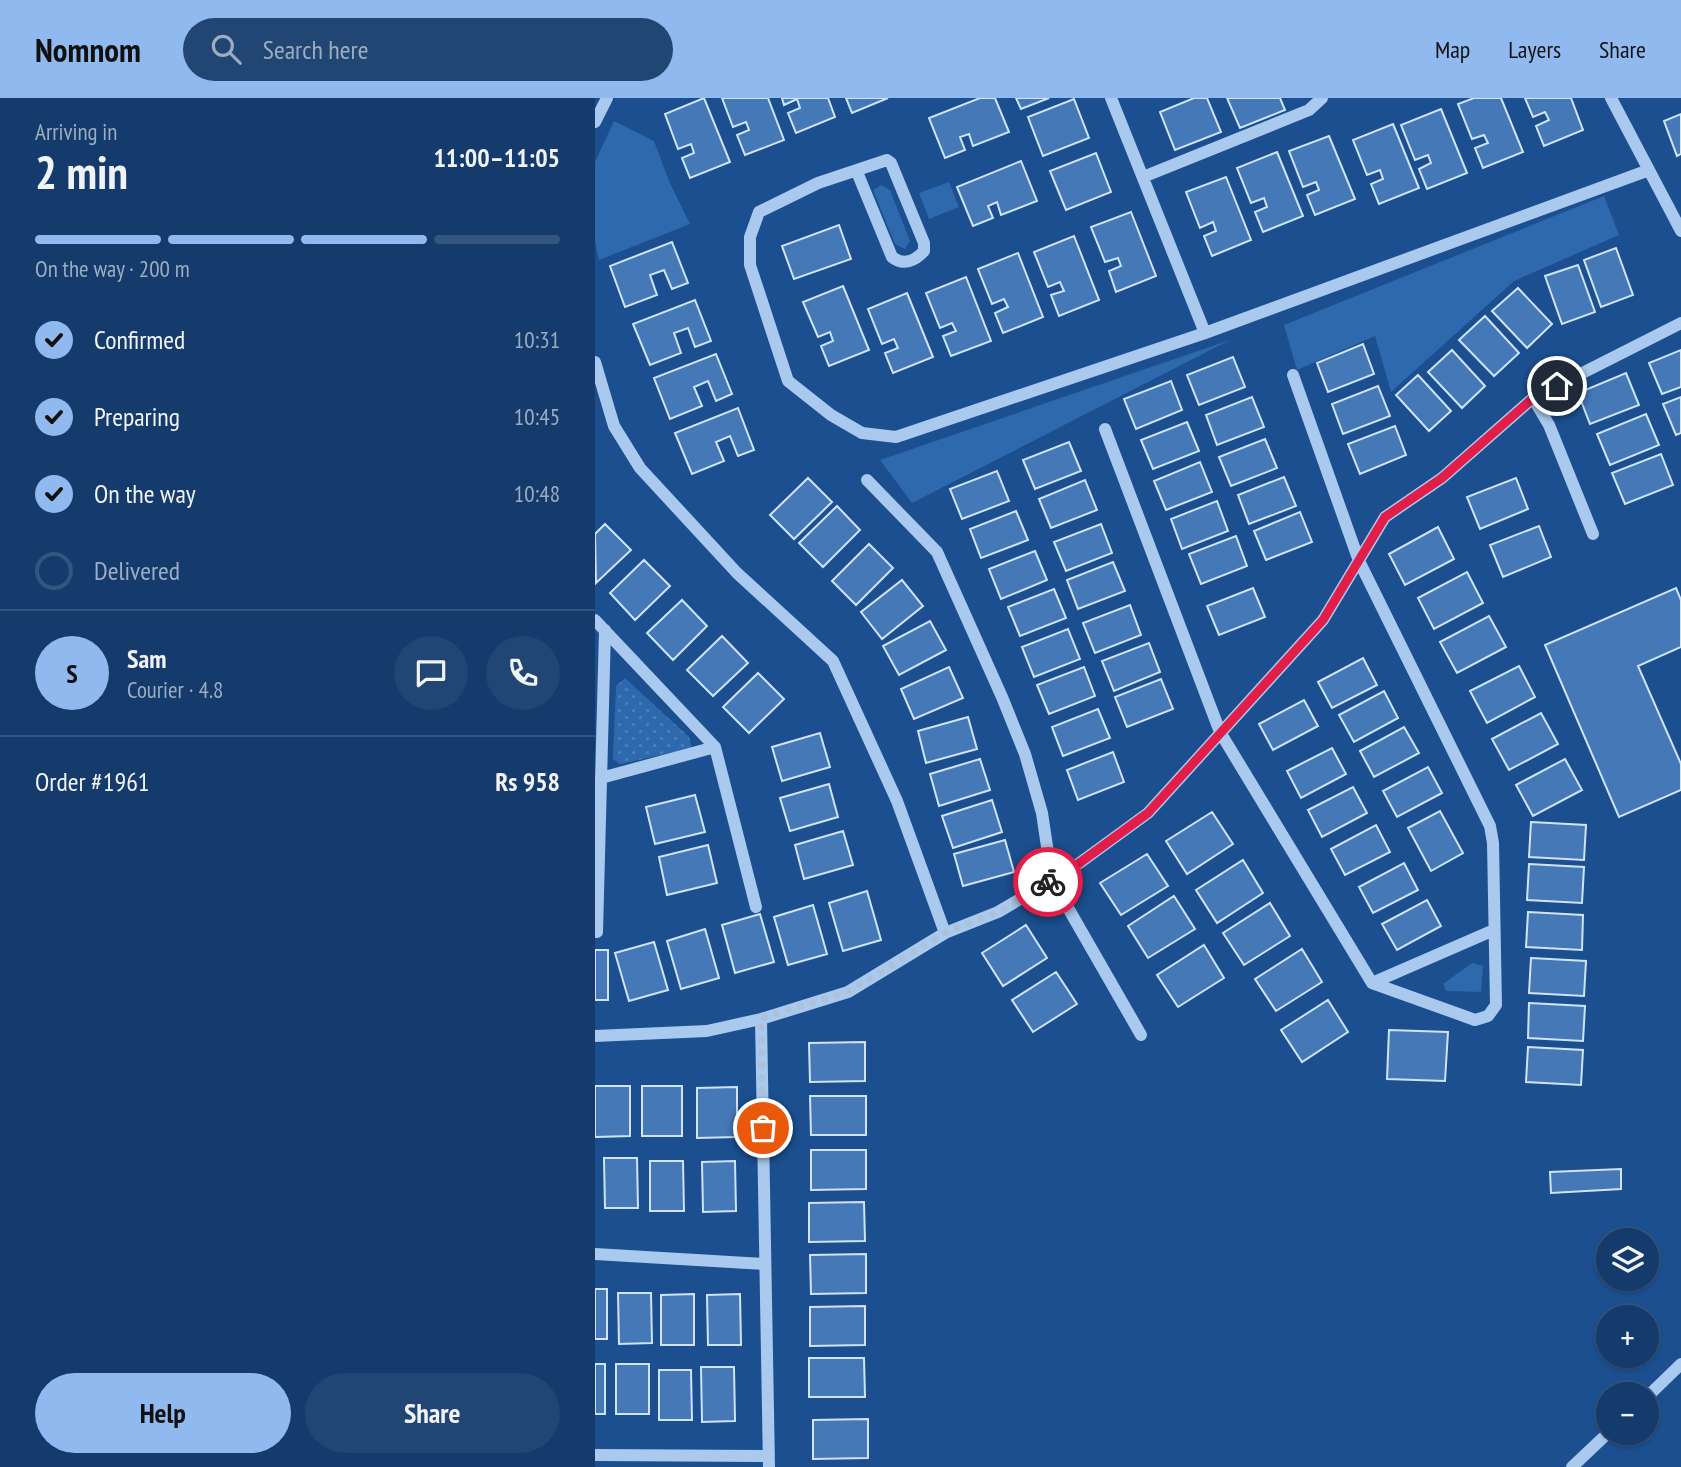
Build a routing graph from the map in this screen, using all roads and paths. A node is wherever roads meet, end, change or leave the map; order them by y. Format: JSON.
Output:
{"nodes":[{"id":1,"x":607,"y":98,"type":"edge"},
{"id":2,"x":1111,"y":98,"type":"edge"},
{"id":3,"x":1322,"y":98,"type":"edge"},
{"id":4,"x":1611,"y":98,"type":"edge"},
{"id":5,"x":595,"y":122,"type":"edge"},
{"id":6,"x":1649,"y":170,"type":"junction"},
{"id":7,"x":857,"y":172,"type":"junction"},
{"id":8,"x":1143,"y":177,"type":"junction"},
{"id":9,"x":1681,"y":231,"type":"edge"},
{"id":10,"x":1681,"y":323,"type":"edge"},
{"id":11,"x":1206,"y":333,"type":"junction"},
{"id":12,"x":595,"y":362,"type":"edge"},
{"id":13,"x":1293,"y":376,"type":"dead end"},
{"id":14,"x":1533,"y":398,"type":"junction"},
{"id":15,"x":1105,"y":429,"type":"dead end"},
{"id":16,"x":867,"y":480,"type":"dead end"},
{"id":17,"x":1593,"y":534,"type":"dead end"},
{"id":18,"x":1359,"y":561,"type":"junction"},
{"id":19,"x":595,"y":620,"type":"edge"},
{"id":20,"x":605,"y":630,"type":"junction"},
{"id":21,"x":1220,"y":732,"type":"junction"},
{"id":22,"x":715,"y":747,"type":"junction"},
{"id":23,"x":601,"y":778,"type":"junction"},
{"id":24,"x":1052,"y":880,"type":"junction"},
{"id":25,"x":756,"y":907,"type":"dead end"},
{"id":26,"x":1494,"y":930,"type":"junction"},
{"id":27,"x":597,"y":932,"type":"dead end"},
{"id":28,"x":945,"y":933,"type":"junction"},
{"id":29,"x":1372,"y":983,"type":"junction"},
{"id":30,"x":761,"y":1018,"type":"junction"},
{"id":31,"x":1141,"y":1035,"type":"dead end"},
{"id":32,"x":595,"y":1036,"type":"edge"},
{"id":33,"x":595,"y":1254,"type":"edge"},
{"id":34,"x":765,"y":1264,"type":"junction"},
{"id":35,"x":1681,"y":1364,"type":"edge"},
{"id":36,"x":1659,"y":1385,"type":"edge"},
{"id":37,"x":1596,"y":1444,"type":"edge"},
{"id":38,"x":595,"y":1455,"type":"edge"},
{"id":39,"x":768,"y":1462,"type":"edge"},
{"id":40,"x":1572,"y":1467,"type":"edge"}],
"edges":[{"from":1,"to":5,"type":"street"},
{"from":2,"to":8,"type":"street"},
{"from":3,"to":8,"type":"street"},
{"from":4,"to":6,"type":"street"},
{"from":6,"to":9,"type":"street"},
{"from":6,"to":11,"type":"street"},
{"from":7,"to":7,"type":"street"},
{"from":7,"to":11,"type":"street"},
{"from":8,"to":11,"type":"street"},
{"from":10,"to":14,"type":"street"},
{"from":12,"to":28,"type":"street"},
{"from":13,"to":18,"type":"street"},
{"from":14,"to":17,"type":"street"},
{"from":14,"to":18,"type":"street"},
{"from":15,"to":21,"type":"street"},
{"from":16,"to":24,"type":"street"},
{"from":18,"to":21,"type":"street"},
{"from":18,"to":26,"type":"street"},
{"from":19,"to":20,"type":"street"},
{"from":20,"to":22,"type":"street"},
{"from":20,"to":23,"type":"street"},
{"from":21,"to":24,"type":"street"},
{"from":21,"to":29,"type":"street"},
{"from":22,"to":23,"type":"street"},
{"from":22,"to":25,"type":"street"},
{"from":23,"to":27,"type":"street"},
{"from":24,"to":28,"type":"street"},
{"from":24,"to":31,"type":"street"},
{"from":26,"to":29,"type":"street"},
{"from":26,"to":29,"type":"street"},
{"from":28,"to":30,"type":"street"},
{"from":30,"to":32,"type":"street"},
{"from":30,"to":34,"type":"street"},
{"from":33,"to":34,"type":"street"},
{"from":34,"to":39,"type":"street"},
{"from":35,"to":36,"type":"street"},
{"from":37,"to":40,"type":"street"},
{"from":38,"to":39,"type":"street"}]}
